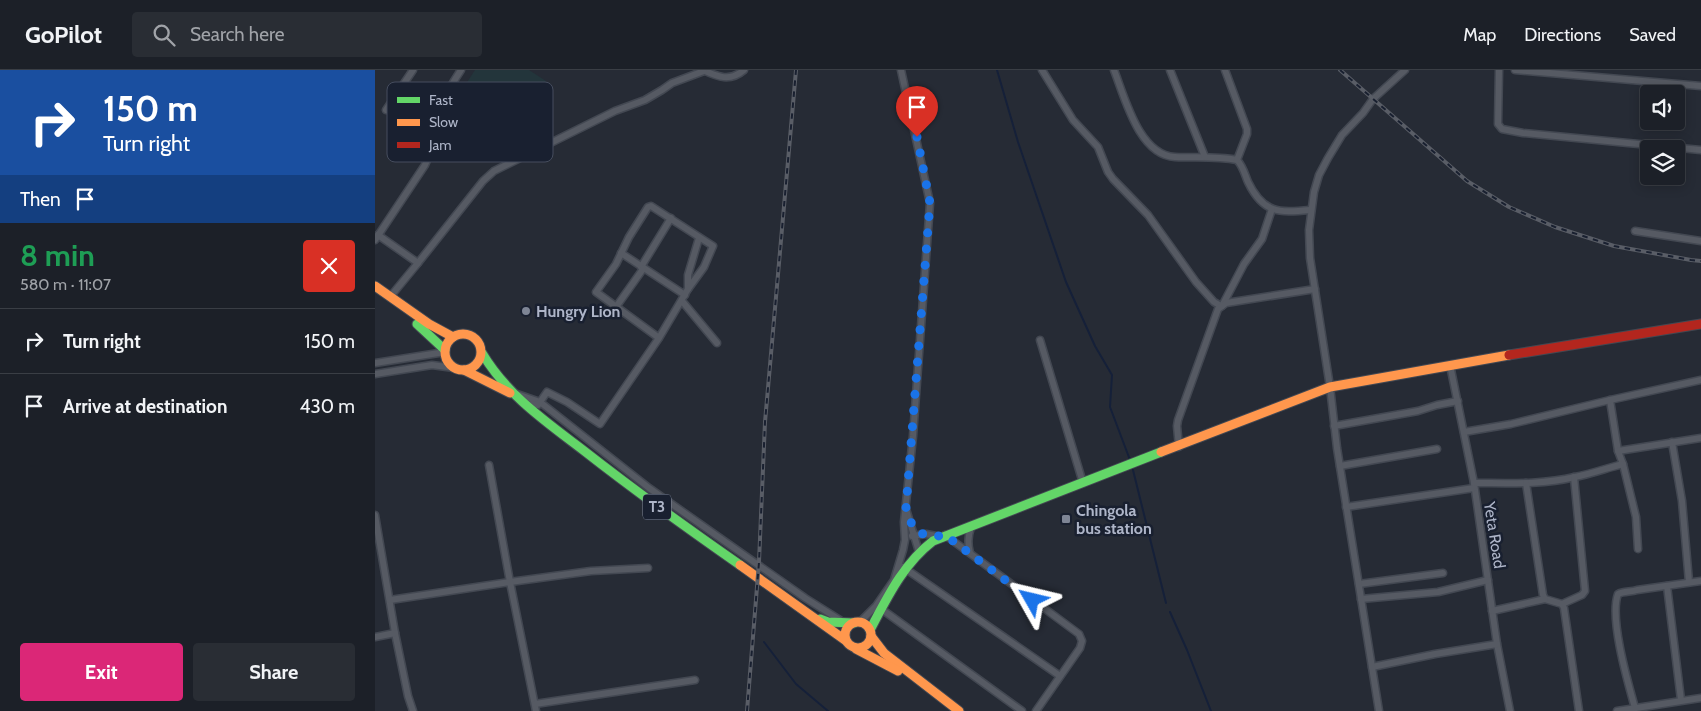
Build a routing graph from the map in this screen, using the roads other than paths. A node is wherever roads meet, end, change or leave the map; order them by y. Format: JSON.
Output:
{"nodes":[{"id":1,"x":413,"y":70,"type":"edge"},
{"id":2,"x":461,"y":70,"type":"edge"},
{"id":3,"x":704,"y":70,"type":"edge"},
{"id":4,"x":744,"y":70,"type":"edge"},
{"id":5,"x":901,"y":70,"type":"edge"},
{"id":6,"x":1042,"y":70,"type":"edge"},
{"id":7,"x":1114,"y":70,"type":"edge"},
{"id":8,"x":1170,"y":70,"type":"edge"},
{"id":9,"x":1225,"y":70,"type":"edge"},
{"id":10,"x":1405,"y":70,"type":"edge"},
{"id":11,"x":1499,"y":70,"type":"edge"},
{"id":12,"x":1515,"y":70,"type":"edge"},
{"id":13,"x":698,"y":72,"type":"edge"},
{"id":14,"x":405,"y":82,"type":"edge"},
{"id":15,"x":454,"y":82,"type":"edge"},
{"id":16,"x":1701,"y":86,"type":"edge"},
{"id":17,"x":553,"y":142,"type":"edge"},
{"id":18,"x":1701,"y":150,"type":"edge"},
{"id":19,"x":1205,"y":157,"type":"junction"},
{"id":20,"x":1237,"y":160,"type":"junction"},
{"id":21,"x":427,"y":162,"type":"edge"},
{"id":22,"x":512,"y":162,"type":"edge"},
{"id":23,"x":1272,"y":209,"type":"junction"},
{"id":24,"x":1310,"y":210,"type":"junction"},
{"id":25,"x":671,"y":218,"type":"junction"},
{"id":26,"x":1635,"y":231,"type":"dead end"},
{"id":27,"x":377,"y":238,"type":"edge"},
{"id":28,"x":699,"y":238,"type":"junction"},
{"id":29,"x":1701,"y":241,"type":"edge"},
{"id":30,"x":621,"y":253,"type":"junction"},
{"id":31,"x":418,"y":263,"type":"junction"},
{"id":32,"x":642,"y":268,"type":"junction"},
{"id":33,"x":375,"y":286,"type":"edge"},
{"id":34,"x":1315,"y":289,"type":"junction"},
{"id":35,"x":375,"y":294,"type":"edge"},
{"id":36,"x":685,"y":295,"type":"junction"},
{"id":37,"x":390,"y":297,"type":"junction"},
{"id":38,"x":1222,"y":306,"type":"junction"},
{"id":39,"x":615,"y":308,"type":"junction"},
{"id":40,"x":1701,"y":324,"type":"edge"},
{"id":41,"x":430,"y":334,"type":"junction"},
{"id":42,"x":453,"y":337,"type":"junction"},
{"id":43,"x":659,"y":338,"type":"junction"},
{"id":44,"x":1040,"y":340,"type":"dead end"},
{"id":45,"x":717,"y":343,"type":"dead end"},
{"id":46,"x":445,"y":351,"type":"junction"},
{"id":47,"x":482,"y":353,"type":"junction"},
{"id":48,"x":421,"y":354,"type":"junction"},
{"id":49,"x":375,"y":363,"type":"edge"},
{"id":50,"x":1450,"y":365,"type":"junction"},
{"id":51,"x":454,"y":368,"type":"junction"},
{"id":52,"x":464,"y":370,"type":"junction"},
{"id":53,"x":375,"y":374,"type":"edge"},
{"id":54,"x":1701,"y":380,"type":"edge"},
{"id":55,"x":1330,"y":387,"type":"junction"},
{"id":56,"x":513,"y":393,"type":"junction"},
{"id":57,"x":1610,"y":400,"type":"junction"},
{"id":58,"x":1458,"y":401,"type":"junction"},
{"id":59,"x":539,"y":402,"type":"junction"},
{"id":60,"x":524,"y":404,"type":"junction"},
{"id":61,"x":1335,"y":426,"type":"junction"},
{"id":62,"x":1464,"y":432,"type":"junction"},
{"id":63,"x":1701,"y":438,"type":"edge"},
{"id":64,"x":1672,"y":442,"type":"junction"},
{"id":65,"x":1179,"y":447,"type":"junction"},
{"id":66,"x":1437,"y":449,"type":"dead end"},
{"id":67,"x":1618,"y":451,"type":"junction"},
{"id":68,"x":1623,"y":464,"type":"junction"},
{"id":69,"x":489,"y":465,"type":"dead end"},
{"id":70,"x":1340,"y":466,"type":"junction"},
{"id":71,"x":1575,"y":477,"type":"junction"},
{"id":72,"x":1083,"y":483,"type":"junction"},
{"id":73,"x":1526,"y":484,"type":"junction"},
{"id":74,"x":1474,"y":486,"type":"junction"},
{"id":75,"x":1346,"y":507,"type":"junction"},
{"id":76,"x":906,"y":508,"type":"junction"},
{"id":77,"x":375,"y":515,"type":"edge"},
{"id":78,"x":911,"y":524,"type":"junction"},
{"id":79,"x":971,"y":527,"type":"junction"},
{"id":80,"x":376,"y":528,"type":"edge"},
{"id":81,"x":923,"y":535,"type":"junction"},
{"id":82,"x":915,"y":536,"type":"junction"},
{"id":83,"x":943,"y":536,"type":"junction"},
{"id":84,"x":905,"y":540,"type":"junction"},
{"id":85,"x":1638,"y":549,"type":"dead end"},
{"id":86,"x":919,"y":552,"type":"junction"},
{"id":87,"x":971,"y":554,"type":"junction"},
{"id":88,"x":903,"y":567,"type":"junction"},
{"id":89,"x":648,"y":568,"type":"dead end"},
{"id":90,"x":1443,"y":573,"type":"dead end"},
{"id":91,"x":1488,"y":580,"type":"junction"},
{"id":92,"x":1701,"y":581,"type":"edge"},
{"id":93,"x":510,"y":582,"type":"junction"},
{"id":94,"x":1689,"y":582,"type":"junction"},
{"id":95,"x":1359,"y":584,"type":"junction"},
{"id":96,"x":1667,"y":586,"type":"junction"},
{"id":97,"x":1545,"y":598,"type":"junction"},
{"id":98,"x":1361,"y":599,"type":"junction"},
{"id":99,"x":390,"y":600,"type":"junction"},
{"id":100,"x":1562,"y":604,"type":"junction"},
{"id":101,"x":879,"y":607,"type":"junction"},
{"id":102,"x":1492,"y":611,"type":"junction"},
{"id":103,"x":805,"y":612,"type":"junction"},
{"id":104,"x":857,"y":622,"type":"junction"},
{"id":105,"x":844,"y":623,"type":"junction"},
{"id":106,"x":871,"y":633,"type":"junction"},
{"id":107,"x":395,"y":634,"type":"junction"},
{"id":108,"x":375,"y":637,"type":"edge"},
{"id":109,"x":845,"y":640,"type":"junction"},
{"id":110,"x":1497,"y":644,"type":"junction"},
{"id":111,"x":856,"y":649,"type":"junction"},
{"id":112,"x":1372,"y":667,"type":"junction"},
{"id":113,"x":1060,"y":676,"type":"junction"},
{"id":114,"x":695,"y":680,"type":"dead end"},
{"id":115,"x":920,"y":682,"type":"junction"},
{"id":116,"x":1701,"y":698,"type":"edge"},
{"id":117,"x":1681,"y":700,"type":"junction"},
{"id":118,"x":535,"y":708,"type":"edge"},
{"id":119,"x":1635,"y":708,"type":"junction"},
{"id":120,"x":413,"y":711,"type":"edge"},
{"id":121,"x":958,"y":711,"type":"edge"},
{"id":122,"x":1022,"y":711,"type":"edge"},
{"id":123,"x":1035,"y":711,"type":"edge"},
{"id":124,"x":1379,"y":711,"type":"edge"},
{"id":125,"x":1510,"y":711,"type":"edge"},
{"id":126,"x":1579,"y":711,"type":"edge"},
{"id":127,"x":1617,"y":711,"type":"edge"}],
"edges":[{"from":1,"to":14,"type":"street"},
{"from":2,"to":15,"type":"street"},
{"from":3,"to":4,"type":"street"},
{"from":3,"to":13,"type":"street"},
{"from":5,"to":76,"type":"street"},
{"from":6,"to":38,"type":"street"},
{"from":7,"to":19,"type":"street"},
{"from":8,"to":19,"type":"street"},
{"from":9,"to":20,"type":"street"},
{"from":10,"to":24,"type":"street"},
{"from":11,"to":18,"type":"street"},
{"from":12,"to":16,"type":"street"},
{"from":13,"to":17,"type":"street"},
{"from":19,"to":20,"type":"street"},
{"from":20,"to":23,"type":"street"},
{"from":21,"to":27,"type":"street"},
{"from":22,"to":31,"type":"street"},
{"from":23,"to":24,"type":"street"},
{"from":23,"to":38,"type":"street"},
{"from":24,"to":34,"type":"street"},
{"from":25,"to":28,"type":"street"},
{"from":25,"to":30,"type":"street"},
{"from":25,"to":32,"type":"street"},
{"from":26,"to":29,"type":"street"},
{"from":27,"to":31,"type":"street"},
{"from":28,"to":36,"type":"street"},
{"from":28,"to":36,"type":"street"},
{"from":30,"to":32,"type":"street"},
{"from":30,"to":39,"type":"street"},
{"from":31,"to":37,"type":"street"},
{"from":32,"to":36,"type":"street"},
{"from":32,"to":39,"type":"street"},
{"from":33,"to":37,"type":"main road","number":"T3"},
{"from":34,"to":38,"type":"street"},
{"from":34,"to":55,"type":"street"},
{"from":35,"to":41,"type":"main road"},
{"from":36,"to":43,"type":"street"},
{"from":36,"to":45,"type":"street"},
{"from":37,"to":42,"type":"main road","number":"T3"},
{"from":38,"to":65,"type":"street"},
{"from":39,"to":43,"type":"street"},
{"from":40,"to":50,"type":"main road"},
{"from":41,"to":46,"type":"main road"},
{"from":41,"to":48,"type":"street"},
{"from":42,"to":46,"type":"main road"},
{"from":42,"to":47,"type":"main road","number":"T3"},
{"from":43,"to":59,"type":"street"},
{"from":44,"to":72,"type":"street"},
{"from":46,"to":48,"type":"street"},
{"from":46,"to":51,"type":"main road"},
{"from":47,"to":52,"type":"main road"},
{"from":47,"to":56,"type":"main road","number":"T3"},
{"from":48,"to":49,"type":"street"},
{"from":50,"to":55,"type":"main road"},
{"from":50,"to":58,"type":"street","name":"Yeta Road"},
{"from":51,"to":52,"type":"main road","number":"T3"},
{"from":51,"to":53,"type":"street"},
{"from":52,"to":56,"type":"main road","number":"T3"},
{"from":54,"to":57,"type":"street"},
{"from":55,"to":61,"type":"street"},
{"from":55,"to":65,"type":"main road"},
{"from":56,"to":59,"type":"street"},
{"from":56,"to":60,"type":"main road","number":"T3"},
{"from":57,"to":62,"type":"street"},
{"from":57,"to":67,"type":"street"},
{"from":58,"to":61,"type":"street"},
{"from":58,"to":62,"type":"street","name":"Yeta Road"},
{"from":59,"to":60,"type":"street"},
{"from":59,"to":105,"type":"street"},
{"from":60,"to":103,"type":"main road","number":"T3"},
{"from":61,"to":70,"type":"street"},
{"from":62,"to":74,"type":"street","name":"Yeta Road"},
{"from":63,"to":64,"type":"street"},
{"from":64,"to":67,"type":"street"},
{"from":64,"to":94,"type":"street"},
{"from":65,"to":72,"type":"main road"},
{"from":66,"to":70,"type":"street"},
{"from":67,"to":68,"type":"street"},
{"from":68,"to":71,"type":"street"},
{"from":68,"to":85,"type":"street"},
{"from":69,"to":93,"type":"street"},
{"from":70,"to":75,"type":"street"},
{"from":71,"to":73,"type":"street"},
{"from":71,"to":100,"type":"street"},
{"from":72,"to":79,"type":"main road"},
{"from":73,"to":74,"type":"street"},
{"from":73,"to":97,"type":"street"},
{"from":74,"to":75,"type":"street"},
{"from":74,"to":91,"type":"street","name":"Yeta Road"},
{"from":75,"to":95,"type":"street"},
{"from":76,"to":78,"type":"street"},
{"from":76,"to":84,"type":"street"},
{"from":77,"to":80,"type":"street"},
{"from":78,"to":81,"type":"street"},
{"from":78,"to":82,"type":"street"},
{"from":79,"to":83,"type":"main road"},
{"from":79,"to":87,"type":"street"},
{"from":80,"to":99,"type":"street"},
{"from":81,"to":82,"type":"street"},
{"from":81,"to":83,"type":"street"},
{"from":82,"to":84,"type":"street"},
{"from":82,"to":86,"type":"street"},
{"from":83,"to":86,"type":"main road"},
{"from":83,"to":87,"type":"street"},
{"from":84,"to":88,"type":"street"},
{"from":86,"to":88,"type":"main road"},
{"from":87,"to":113,"type":"street"},
{"from":88,"to":101,"type":"main road"},
{"from":88,"to":113,"type":"street"},
{"from":89,"to":93,"type":"street"},
{"from":90,"to":95,"type":"street"},
{"from":91,"to":98,"type":"street"},
{"from":91,"to":102,"type":"street","name":"Yeta Road"},
{"from":92,"to":94,"type":"street"},
{"from":93,"to":99,"type":"street"},
{"from":93,"to":118,"type":"street"},
{"from":94,"to":96,"type":"street"},
{"from":95,"to":98,"type":"street"},
{"from":96,"to":117,"type":"street"},
{"from":96,"to":119,"type":"street"},
{"from":97,"to":100,"type":"street"},
{"from":97,"to":102,"type":"street"},
{"from":98,"to":112,"type":"street"},
{"from":99,"to":107,"type":"street"},
{"from":100,"to":126,"type":"street"},
{"from":101,"to":104,"type":"street"},
{"from":101,"to":106,"type":"main road"},
{"from":101,"to":122,"type":"street"},
{"from":102,"to":110,"type":"street","name":"Yeta Road"},
{"from":103,"to":105,"type":"main road","number":"T3"},
{"from":103,"to":109,"type":"main road","number":"T3"},
{"from":104,"to":105,"type":"main road","number":"T3"},
{"from":104,"to":106,"type":"main road","number":"T3"},
{"from":104,"to":109,"type":"main road"},
{"from":106,"to":111,"type":"main road"},
{"from":106,"to":115,"type":"main road","number":"T3"},
{"from":107,"to":108,"type":"street"},
{"from":107,"to":120,"type":"street"},
{"from":109,"to":111,"type":"main road","number":"T3"},
{"from":110,"to":112,"type":"street"},
{"from":110,"to":125,"type":"street","name":"Yeta Road"},
{"from":111,"to":115,"type":"main road","number":"T3"},
{"from":112,"to":124,"type":"street"},
{"from":113,"to":123,"type":"street"},
{"from":114,"to":118,"type":"street"},
{"from":115,"to":121,"type":"main road","number":"T3"},
{"from":116,"to":117,"type":"street"},
{"from":117,"to":119,"type":"street"},
{"from":119,"to":127,"type":"street"}]}
